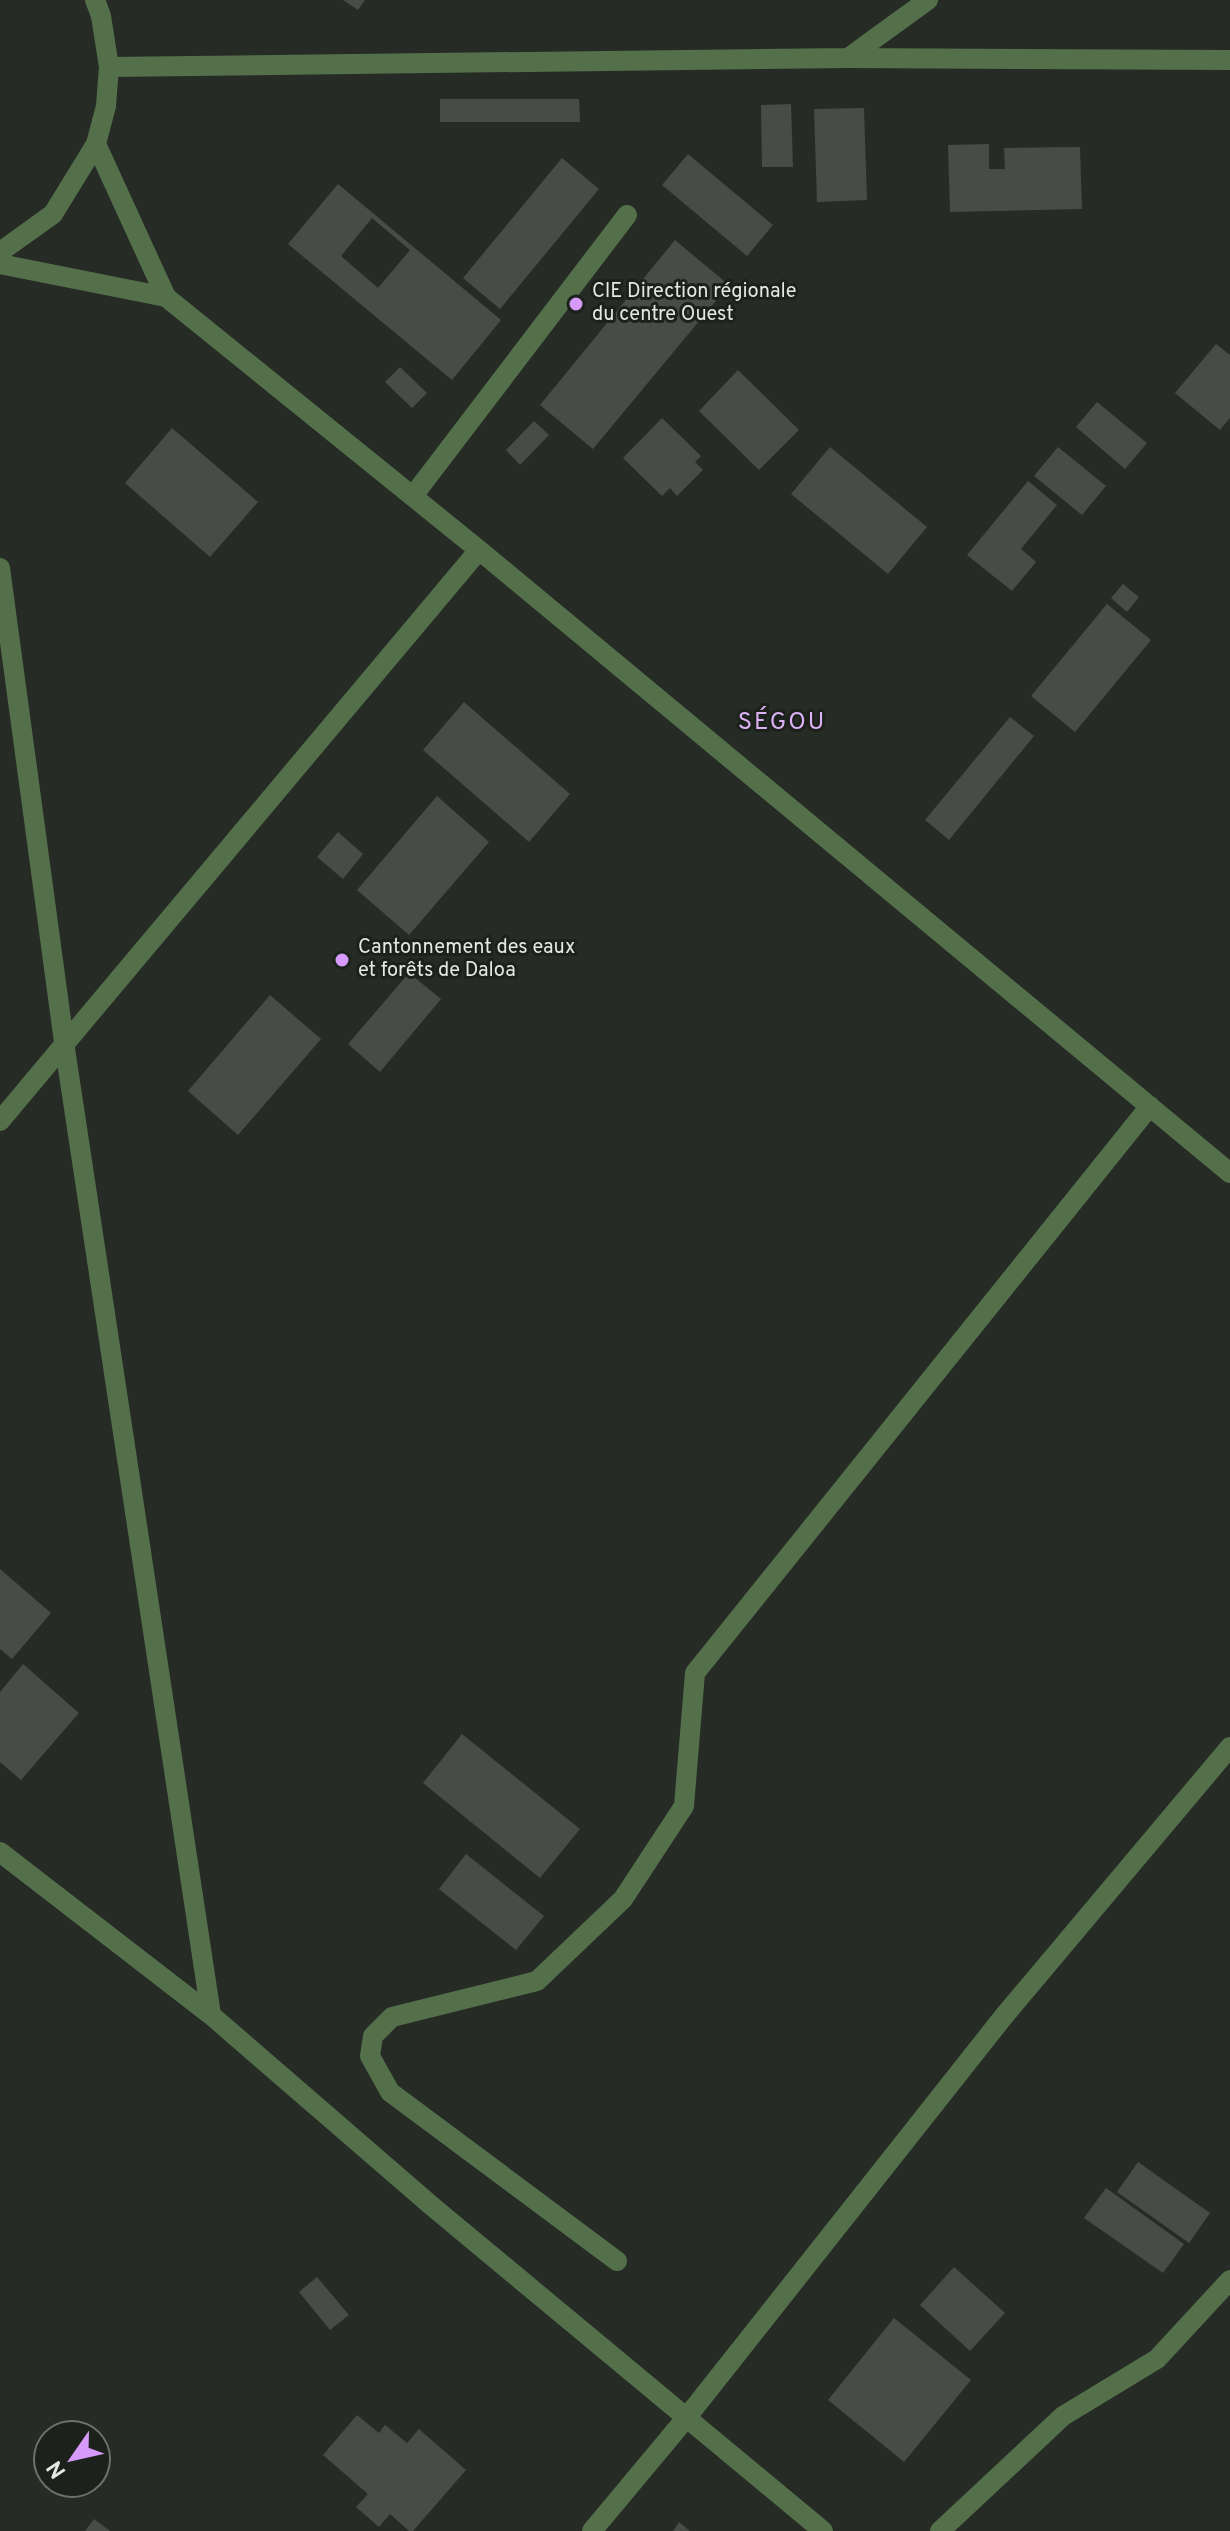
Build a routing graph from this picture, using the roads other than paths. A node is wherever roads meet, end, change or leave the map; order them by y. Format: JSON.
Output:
{"nodes":[{"id":1,"x":95,"y":0,"type":"edge"},
{"id":2,"x":928,"y":0,"type":"edge"},
{"id":3,"x":848,"y":58,"type":"junction"},
{"id":4,"x":1230,"y":60,"type":"edge"},
{"id":5,"x":109,"y":67,"type":"junction"},
{"id":6,"x":96,"y":144,"type":"junction"},
{"id":7,"x":627,"y":215,"type":"dead end"},
{"id":8,"x":0,"y":252,"type":"edge"},
{"id":9,"x":0,"y":264,"type":"edge"},
{"id":10,"x":166,"y":297,"type":"junction"},
{"id":11,"x":413,"y":496,"type":"junction"},
{"id":12,"x":479,"y":550,"type":"junction"},
{"id":13,"x":0,"y":568,"type":"edge"},
{"id":14,"x":64,"y":1042,"type":"junction"},
{"id":15,"x":1150,"y":1106,"type":"junction"},
{"id":16,"x":0,"y":1121,"type":"edge"},
{"id":17,"x":1230,"y":1173,"type":"edge"},
{"id":18,"x":1230,"y":1747,"type":"edge"},
{"id":19,"x":0,"y":1852,"type":"edge"},
{"id":20,"x":211,"y":2015,"type":"junction"},
{"id":21,"x":617,"y":2261,"type":"dead end"},
{"id":22,"x":1230,"y":2280,"type":"edge"},
{"id":23,"x":687,"y":2417,"type":"junction"},
{"id":24,"x":592,"y":2531,"type":"edge"},
{"id":25,"x":823,"y":2531,"type":"edge"},
{"id":26,"x":940,"y":2531,"type":"edge"}],
"edges":[{"from":1,"to":5,"type":"street"},
{"from":2,"to":3,"type":"street"},
{"from":3,"to":4,"type":"street"},
{"from":3,"to":5,"type":"street"},
{"from":5,"to":6,"type":"street"},
{"from":6,"to":8,"type":"street"},
{"from":6,"to":10,"type":"street"},
{"from":7,"to":11,"type":"street"},
{"from":9,"to":10,"type":"street"},
{"from":10,"to":11,"type":"street"},
{"from":11,"to":12,"type":"street"},
{"from":12,"to":14,"type":"street"},
{"from":12,"to":15,"type":"street"},
{"from":13,"to":14,"type":"street"},
{"from":14,"to":16,"type":"street"},
{"from":14,"to":20,"type":"street"},
{"from":15,"to":17,"type":"street"},
{"from":15,"to":21,"type":"street"},
{"from":18,"to":23,"type":"street"},
{"from":19,"to":20,"type":"street"},
{"from":20,"to":23,"type":"street"},
{"from":22,"to":26,"type":"street"},
{"from":23,"to":24,"type":"street"},
{"from":23,"to":25,"type":"street"}]}
